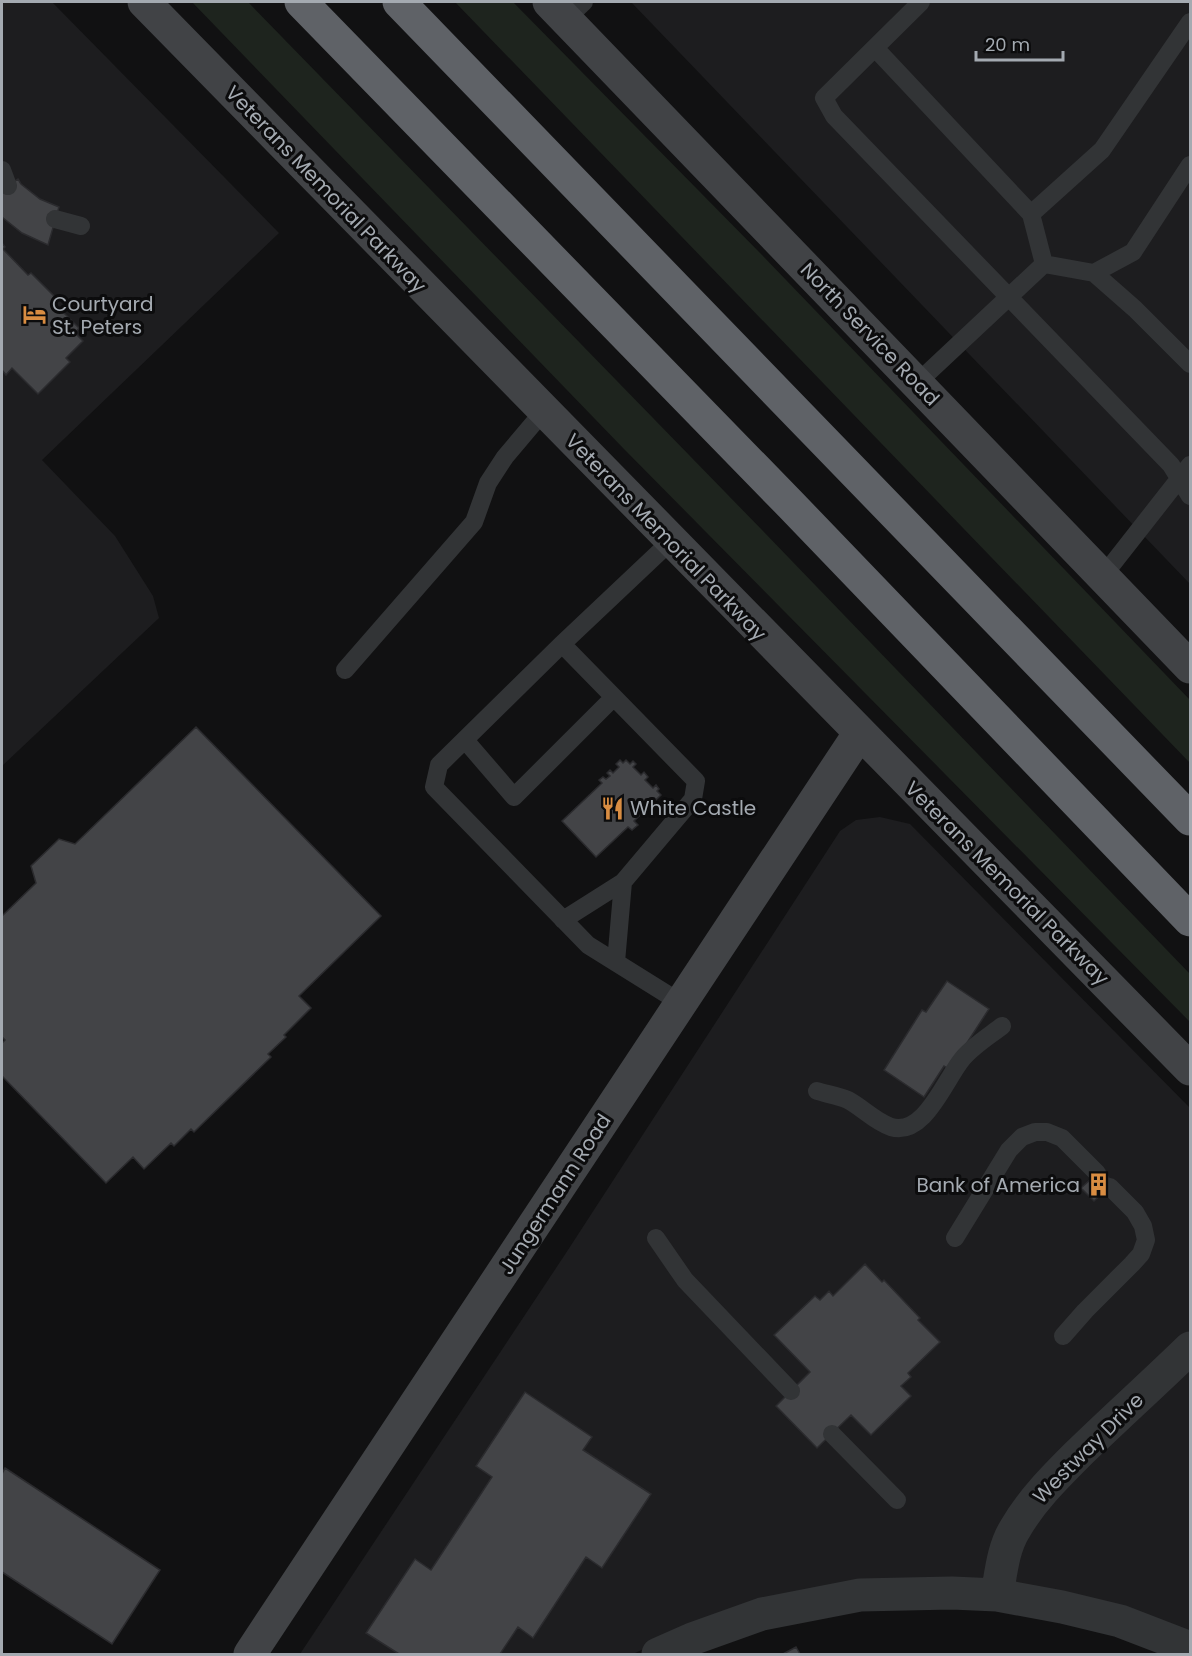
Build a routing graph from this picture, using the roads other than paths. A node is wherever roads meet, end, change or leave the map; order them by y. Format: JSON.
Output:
{"nodes":[{"id":1,"x":144,"y":2,"type":"edge"},
{"id":2,"x":301,"y":2,"type":"edge"},
{"id":3,"x":399,"y":2,"type":"edge"},
{"id":4,"x":921,"y":2,"type":"edge"},
{"id":5,"x":566,"y":7,"type":"edge"},
{"id":6,"x":1191,"y":22,"type":"edge"},
{"id":7,"x":874,"y":48,"type":"junction"},
{"id":8,"x":1191,"y":165,"type":"edge"},
{"id":9,"x":1031,"y":214,"type":"junction"},
{"id":10,"x":55,"y":219,"type":"dead end"},
{"id":11,"x":81,"y":226,"type":"dead end"},
{"id":12,"x":1044,"y":264,"type":"junction"},
{"id":13,"x":1094,"y":273,"type":"junction"},
{"id":14,"x":1009,"y":298,"type":"junction"},
{"id":15,"x":1191,"y":364,"type":"edge"},
{"id":16,"x":917,"y":383,"type":"junction"},
{"id":17,"x":543,"y":412,"type":"junction"},
{"id":18,"x":1185,"y":473,"type":"edge"},
{"id":19,"x":1191,"y":496,"type":"edge"},
{"id":20,"x":670,"y":542,"type":"junction"},
{"id":21,"x":1103,"y":576,"type":"junction"},
{"id":22,"x":562,"y":644,"type":"junction"},
{"id":23,"x":1191,"y":667,"type":"edge"},
{"id":24,"x":345,"y":670,"type":"dead end"},
{"id":25,"x":614,"y":698,"type":"junction"},
{"id":26,"x":859,"y":734,"type":"junction"},
{"id":27,"x":465,"y":740,"type":"junction"},
{"id":28,"x":1191,"y":819,"type":"edge"},
{"id":29,"x":623,"y":882,"type":"junction"},
{"id":30,"x":563,"y":920,"type":"junction"},
{"id":31,"x":1191,"y":920,"type":"edge"},
{"id":32,"x":616,"y":962,"type":"junction"},
{"id":33,"x":681,"y":1003,"type":"junction"},
{"id":34,"x":1002,"y":1026,"type":"dead end"},
{"id":35,"x":1191,"y":1069,"type":"edge"},
{"id":36,"x":817,"y":1091,"type":"dead end"},
{"id":37,"x":1097,"y":1173,"type":"dead end"},
{"id":38,"x":1110,"y":1186,"type":"dead end"},
{"id":39,"x":656,"y":1238,"type":"dead end"},
{"id":40,"x":955,"y":1238,"type":"dead end"},
{"id":41,"x":1063,"y":1336,"type":"dead end"},
{"id":42,"x":1191,"y":1348,"type":"edge"},
{"id":43,"x":791,"y":1391,"type":"dead end"},
{"id":44,"x":832,"y":1434,"type":"dead end"},
{"id":45,"x":897,"y":1500,"type":"dead end"},
{"id":46,"x":997,"y":1595,"type":"junction"},
{"id":47,"x":1191,"y":1648,"type":"edge"},
{"id":48,"x":250,"y":1654,"type":"edge"},
{"id":49,"x":658,"y":1654,"type":"edge"}],
"edges":[{"from":1,"to":17,"type":"street","name":"Veterans Memorial Parkway"},
{"from":2,"to":31,"type":"highway"},
{"from":3,"to":28,"type":"highway"},
{"from":4,"to":7,"type":"lane"},
{"from":5,"to":16,"type":"street","name":"North Service Road"},
{"from":6,"to":9,"type":"lane"},
{"from":7,"to":9,"type":"lane"},
{"from":7,"to":14,"type":"lane"},
{"from":8,"to":13,"type":"lane"},
{"from":9,"to":12,"type":"lane"},
{"from":10,"to":11,"type":"lane"},
{"from":12,"to":13,"type":"lane"},
{"from":12,"to":14,"type":"lane"},
{"from":13,"to":15,"type":"lane"},
{"from":14,"to":16,"type":"lane"},
{"from":14,"to":18,"type":"lane"},
{"from":16,"to":21,"type":"street","name":"North Service Road"},
{"from":17,"to":20,"type":"street","name":"Veterans Memorial Parkway"},
{"from":17,"to":24,"type":"lane"},
{"from":18,"to":19,"type":"lane"},
{"from":18,"to":21,"type":"lane"},
{"from":20,"to":22,"type":"lane"},
{"from":20,"to":26,"type":"street","name":"Veterans Memorial Parkway"},
{"from":21,"to":23,"type":"street","name":"North Service Road"},
{"from":22,"to":25,"type":"lane"},
{"from":22,"to":27,"type":"lane"},
{"from":25,"to":27,"type":"lane"},
{"from":25,"to":29,"type":"lane"},
{"from":26,"to":33,"type":"street","name":"Jungermann Road"},
{"from":26,"to":35,"type":"street","name":"Veterans Memorial Parkway"},
{"from":27,"to":30,"type":"lane"},
{"from":29,"to":30,"type":"lane"},
{"from":29,"to":32,"type":"lane"},
{"from":30,"to":32,"type":"lane"},
{"from":32,"to":33,"type":"lane"},
{"from":33,"to":48,"type":"street","name":"Jungermann Road"},
{"from":34,"to":36,"type":"lane"},
{"from":37,"to":40,"type":"lane"},
{"from":38,"to":41,"type":"lane"},
{"from":39,"to":43,"type":"lane"},
{"from":42,"to":46,"type":"street","name":"Westway Drive"},
{"from":44,"to":45,"type":"lane"},
{"from":46,"to":47,"type":"street"},
{"from":46,"to":49,"type":"street"}]}
